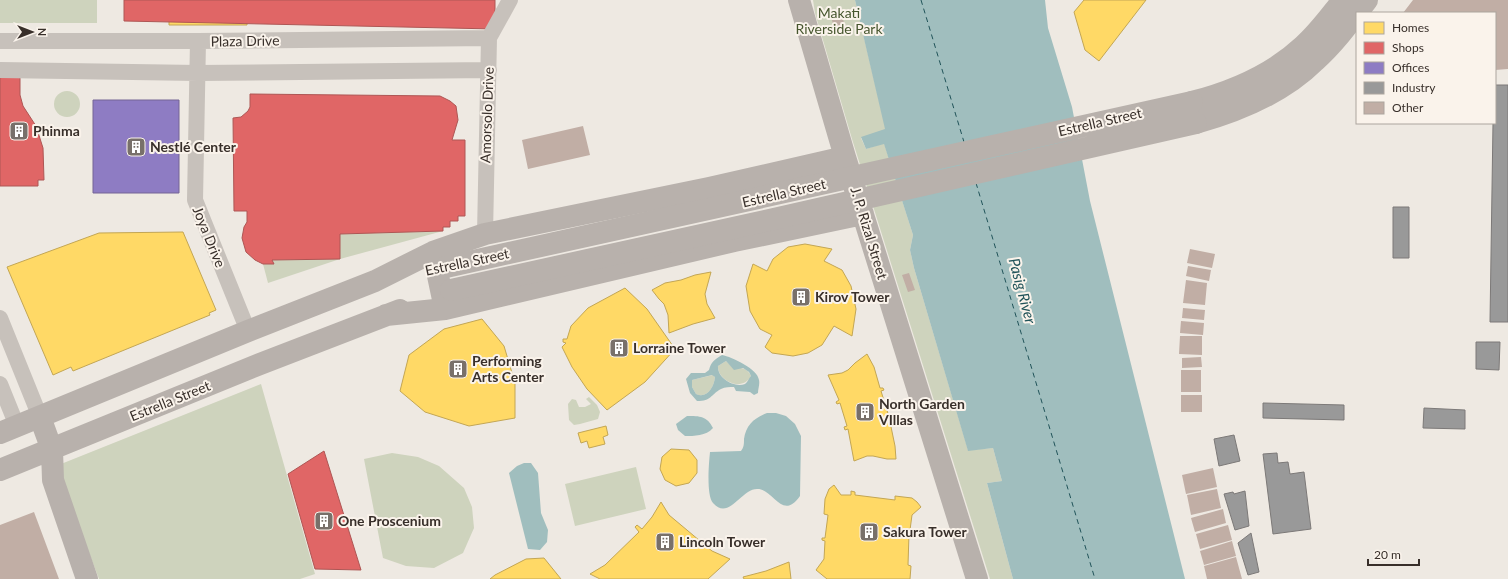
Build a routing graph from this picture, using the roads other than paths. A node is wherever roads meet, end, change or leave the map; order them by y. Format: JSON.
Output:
{"nodes":[{"id":1,"x":510,"y":0,"type":"edge"},
{"id":2,"x":799,"y":0,"type":"edge"},
{"id":3,"x":1342,"y":0,"type":"edge"},
{"id":4,"x":1367,"y":0,"type":"edge"},
{"id":5,"x":1358,"y":12,"type":"edge"},
{"id":6,"x":1356,"y":14,"type":"edge"},
{"id":7,"x":490,"y":38,"type":"junction"},
{"id":8,"x":0,"y":41,"type":"edge"},
{"id":9,"x":198,"y":41,"type":"junction"},
{"id":10,"x":0,"y":70,"type":"edge"},
{"id":11,"x":489,"y":70,"type":"junction"},
{"id":12,"x":198,"y":73,"type":"junction"},
{"id":13,"x":845,"y":156,"type":"junction"},
{"id":14,"x":708,"y":188,"type":"junction"},
{"id":15,"x":863,"y":214,"type":"junction"},
{"id":16,"x":485,"y":234,"type":"junction"},
{"id":17,"x":734,"y":241,"type":"junction"},
{"id":18,"x":438,"y":263,"type":"junction"},
{"id":19,"x":446,"y":298,"type":"junction"},
{"id":20,"x":0,"y":318,"type":"edge"},
{"id":21,"x":248,"y":331,"type":"junction"},
{"id":22,"x":0,"y":384,"type":"edge"},
{"id":23,"x":40,"y":417,"type":"junction"},
{"id":24,"x":9,"y":430,"type":"edge"},
{"id":25,"x":52,"y":450,"type":"junction"},
{"id":26,"x":30,"y":458,"type":"junction"},
{"id":27,"x":0,"y":470,"type":"edge"},
{"id":28,"x":53,"y":480,"type":"junction"},
{"id":29,"x":87,"y":579,"type":"edge"},
{"id":30,"x":977,"y":579,"type":"edge"}],
"edges":[{"from":1,"to":7,"type":"street","name":"Amorsolo Drive"},
{"from":2,"to":13,"type":"main road","name":"J. P. Rizal Street"},
{"from":3,"to":18,"type":"main road","name":"Estrella Street","bridge":true},
{"from":4,"to":5,"type":"main road","name":"Estrella Street","bridge":true},
{"from":6,"to":19,"type":"main road","name":"Estrella Street","bridge":true},
{"from":7,"to":9,"type":"street","name":"Plaza Drive"},
{"from":7,"to":11,"type":"street","name":"Amorsolo Drive"},
{"from":8,"to":9,"type":"street","name":"Plaza Drive"},
{"from":9,"to":12,"type":"street","name":"Joya Drive"},
{"from":10,"to":12,"type":"street"},
{"from":11,"to":12,"type":"street"},
{"from":11,"to":16,"type":"street","name":"Amorsolo Drive"},
{"from":12,"to":21,"type":"street","name":"Joya Drive"},
{"from":13,"to":14,"type":"main road","name":"Estrella Street"},
{"from":13,"to":15,"type":"main road","name":"J. P. Rizal Street"},
{"from":14,"to":16,"type":"main road","name":"Estrella Street"},
{"from":14,"to":17,"type":"main road"},
{"from":15,"to":17,"type":"main road","name":"Estrella Street"},
{"from":15,"to":30,"type":"main road","name":"J. P. Rizal Street"},
{"from":16,"to":18,"type":"main road","name":"Estrella Street"},
{"from":17,"to":19,"type":"main road","name":"Estrella Street"},
{"from":18,"to":19,"type":"main road"},
{"from":18,"to":21,"type":"main road","name":"Estrella Street"},
{"from":19,"to":25,"type":"main road","name":"Estrella Street"},
{"from":20,"to":23,"type":"street"},
{"from":21,"to":23,"type":"main road","name":"Estrella Street"},
{"from":22,"to":24,"type":"street"},
{"from":23,"to":24,"type":"main road","name":"Estrella Street"},
{"from":23,"to":25,"type":"main road"},
{"from":24,"to":26,"type":"main road"},
{"from":25,"to":26,"type":"main road","name":"Estrella Street"},
{"from":25,"to":28,"type":"main road"},
{"from":26,"to":27,"type":"main road","name":"Estrella Street"},
{"from":26,"to":28,"type":"main road"},
{"from":28,"to":29,"type":"main road"}]}
